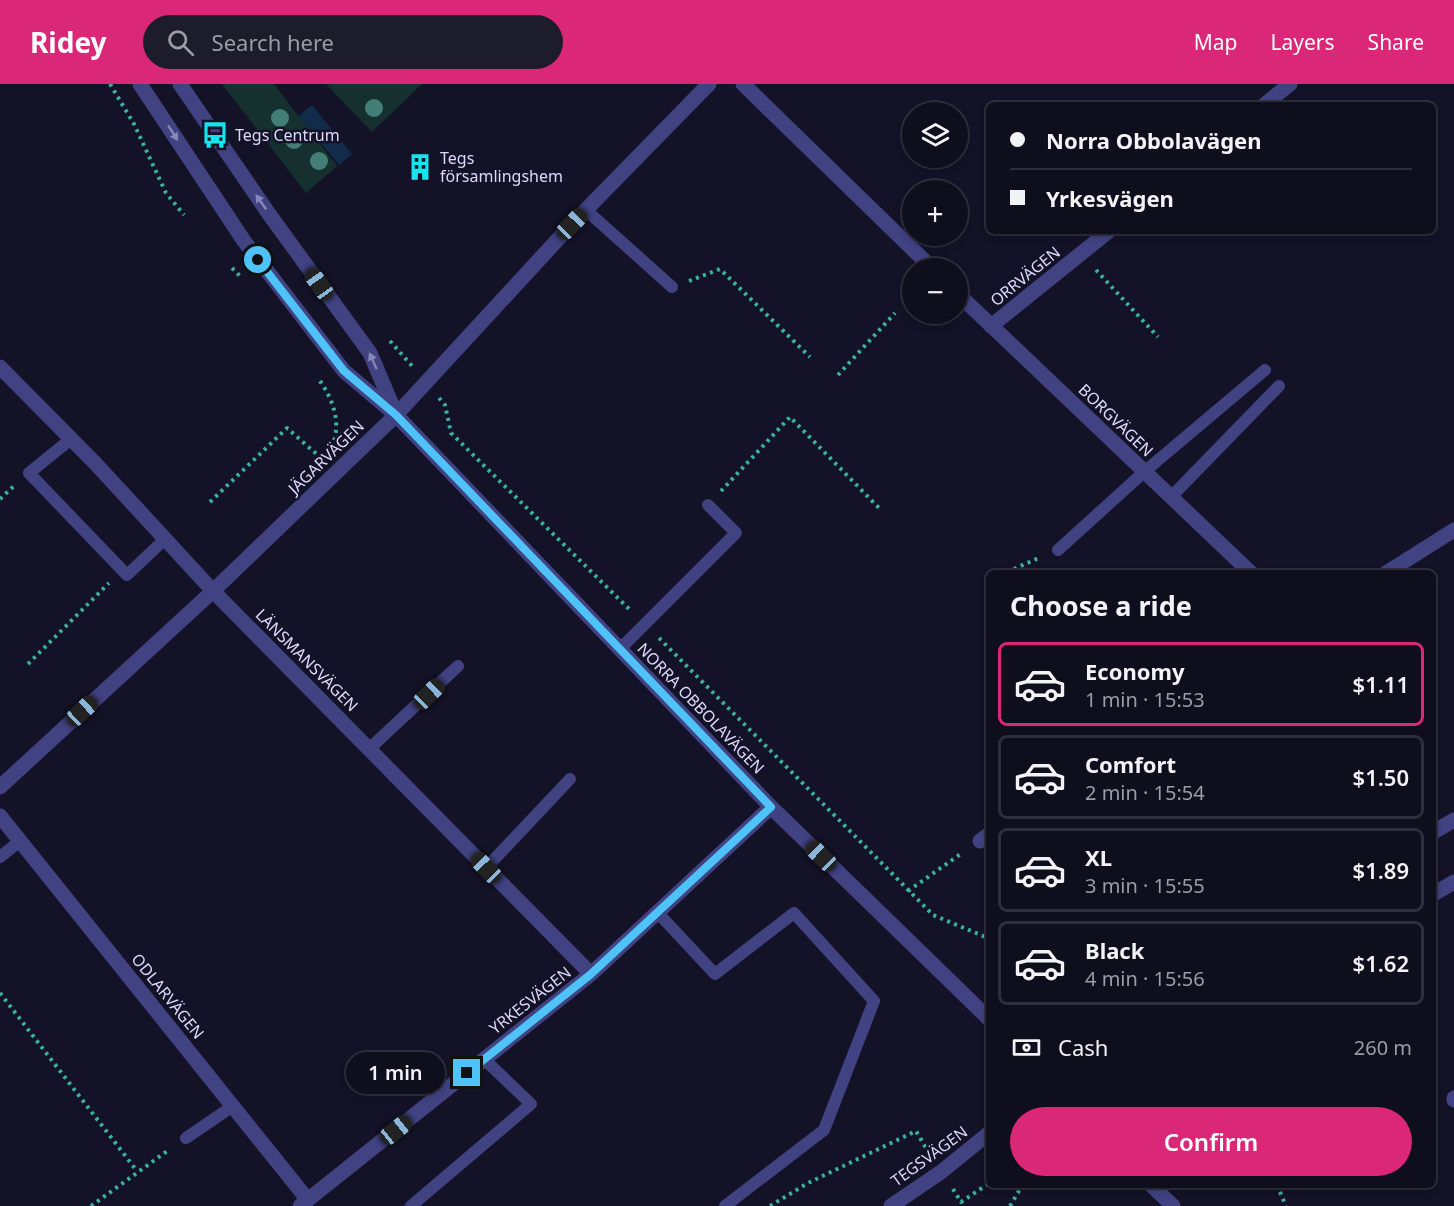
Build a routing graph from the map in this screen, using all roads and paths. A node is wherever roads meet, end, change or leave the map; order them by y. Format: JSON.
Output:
{"nodes":[{"id":1,"x":110,"y":84,"type":"edge"},
{"id":2,"x":140,"y":84,"type":"edge"},
{"id":3,"x":180,"y":84,"type":"edge"},
{"id":4,"x":709,"y":84,"type":"edge"},
{"id":5,"x":743,"y":84,"type":"edge"},
{"id":6,"x":1290,"y":84,"type":"edge"},
{"id":7,"x":1268,"y":102,"type":"edge"},
{"id":8,"x":586,"y":210,"type":"junction"},
{"id":9,"x":184,"y":215,"type":"dead end"},
{"id":10,"x":1105,"y":234,"type":"edge"},
{"id":11,"x":1081,"y":254,"type":"junction"},
{"id":12,"x":922,"y":258,"type":"edge"},
{"id":13,"x":232,"y":268,"type":"dead end"},
{"id":14,"x":244,"y":281,"type":"dead end"},
{"id":15,"x":672,"y":287,"type":"joint"},
{"id":16,"x":968,"y":304,"type":"edge"},
{"id":17,"x":902,"y":305,"type":"edge"},
{"id":18,"x":991,"y":326,"type":"junction"},
{"id":19,"x":1158,"y":337,"type":"dead end"},
{"id":20,"x":389,"y":340,"type":"dead end"},
{"id":21,"x":810,"y":357,"type":"dead end"},
{"id":22,"x":0,"y":367,"type":"edge"},
{"id":23,"x":1265,"y":370,"type":"dead end"},
{"id":24,"x":316,"y":375,"type":"dead end"},
{"id":25,"x":838,"y":375,"type":"dead end"},
{"id":26,"x":426,"y":382,"type":"junction"},
{"id":27,"x":1279,"y":386,"type":"dead end"},
{"id":28,"x":396,"y":415,"type":"junction"},
{"id":29,"x":71,"y":439,"type":"junction"},
{"id":30,"x":331,"y":448,"type":"dead end"},
{"id":31,"x":326,"y":453,"type":"dead end"},
{"id":32,"x":1144,"y":472,"type":"junction"},
{"id":33,"x":1172,"y":497,"type":"junction"},
{"id":34,"x":210,"y":502,"type":"dead end"},
{"id":35,"x":708,"y":505,"type":"joint"},
{"id":36,"x":880,"y":509,"type":"dead end"},
{"id":37,"x":1454,"y":530,"type":"edge"},
{"id":38,"x":165,"y":539,"type":"junction"},
{"id":39,"x":1058,"y":550,"type":"joint"},
{"id":40,"x":122,"y":570,"type":"junction"},
{"id":41,"x":1012,"y":570,"type":"edge"},
{"id":42,"x":1248,"y":570,"type":"edge"},
{"id":43,"x":1391,"y":570,"type":"edge"},
{"id":44,"x":213,"y":591,"type":"junction"},
{"id":45,"x":645,"y":625,"type":"junction"},
{"id":46,"x":620,"y":649,"type":"junction"},
{"id":47,"x":28,"y":664,"type":"dead end"},
{"id":48,"x":458,"y":666,"type":"dead end"},
{"id":49,"x":369,"y":749,"type":"junction"},
{"id":50,"x":570,"y":778,"type":"dead end"},
{"id":51,"x":0,"y":787,"type":"edge"},
{"id":52,"x":771,"y":807,"type":"junction"},
{"id":53,"x":0,"y":816,"type":"edge"},
{"id":54,"x":1454,"y":819,"type":"edge"},
{"id":55,"x":1436,"y":830,"type":"edge"},
{"id":56,"x":984,"y":838,"type":"edge"},
{"id":57,"x":20,"y":841,"type":"junction"},
{"id":58,"x":0,"y":857,"type":"edge"},
{"id":59,"x":486,"y":868,"type":"junction"},
{"id":60,"x":1454,"y":882,"type":"edge"},
{"id":61,"x":908,"y":891,"type":"junction"},
{"id":62,"x":1436,"y":893,"type":"edge"},
{"id":63,"x":658,"y":913,"type":"junction"},
{"id":64,"x":986,"y":937,"type":"edge"},
{"id":65,"x":591,"y":974,"type":"junction"},
{"id":66,"x":0,"y":993,"type":"edge"},
{"id":67,"x":986,"y":1016,"type":"edge"},
{"id":68,"x":484,"y":1059,"type":"junction"},
{"id":69,"x":233,"y":1106,"type":"junction"},
{"id":70,"x":986,"y":1136,"type":"edge"},
{"id":71,"x":186,"y":1138,"type":"joint"},
{"id":72,"x":137,"y":1172,"type":"junction"},
{"id":73,"x":941,"y":1172,"type":"junction"},
{"id":74,"x":986,"y":1185,"type":"edge"},
{"id":75,"x":1021,"y":1188,"type":"edge"},
{"id":76,"x":1154,"y":1188,"type":"edge"},
{"id":77,"x":1278,"y":1188,"type":"edge"},
{"id":78,"x":304,"y":1203,"type":"edge"},
{"id":79,"x":91,"y":1206,"type":"edge"},
{"id":80,"x":411,"y":1206,"type":"edge"},
{"id":81,"x":725,"y":1206,"type":"edge"},
{"id":82,"x":770,"y":1206,"type":"edge"},
{"id":83,"x":891,"y":1206,"type":"edge"},
{"id":84,"x":1010,"y":1206,"type":"edge"},
{"id":85,"x":1173,"y":1206,"type":"edge"},
{"id":86,"x":1286,"y":1206,"type":"edge"}],
"edges":[{"from":1,"to":9,"type":"path"},
{"from":2,"to":28,"type":"street","name":"NORRA OBBOLAVÄGEN","one_way":true},
{"from":28,"to":3,"type":"street","name":"NORRA OBBOLAVÄGEN","one_way":true},
{"from":4,"to":8,"type":"street","name":"JÄGARVÄGEN"},
{"from":5,"to":12,"type":"street"},
{"from":6,"to":7,"type":"street"},
{"from":8,"to":15,"type":"lane"},
{"from":8,"to":26,"type":"street","name":"JÄGARVÄGEN"},
{"from":10,"to":11,"type":"street","name":"ORRVÄGEN"},
{"from":11,"to":18,"type":"street","name":"ORRVÄGEN"},
{"from":11,"to":19,"type":"path"},
{"from":13,"to":14,"type":"path"},
{"from":15,"to":21,"type":"path"},
{"from":16,"to":18,"type":"street","name":"BORGVÄGEN"},
{"from":17,"to":25,"type":"path"},
{"from":18,"to":32,"type":"street","name":"BORGVÄGEN"},
{"from":20,"to":26,"type":"path"},
{"from":22,"to":29,"type":"street","name":"LÄNSMANSVÄGEN"},
{"from":23,"to":32,"type":"lane"},
{"from":24,"to":30,"type":"path"},
{"from":26,"to":28,"type":"street","name":"JÄGARVÄGEN"},
{"from":26,"to":45,"type":"path"},
{"from":27,"to":33,"type":"lane"},
{"from":28,"to":44,"type":"street","name":"JÄGARVÄGEN"},
{"from":28,"to":46,"type":"street","name":"NORRA OBBOLAVÄGEN"},
{"from":29,"to":38,"type":"street","name":"LÄNSMANSVÄGEN"},
{"from":29,"to":40,"type":"lane"},
{"from":31,"to":34,"type":"path"},
{"from":32,"to":33,"type":"street","name":"BORGVÄGEN"},
{"from":32,"to":39,"type":"lane"},
{"from":33,"to":42,"type":"street","name":"BORGVÄGEN"},
{"from":35,"to":36,"type":"path"},
{"from":35,"to":45,"type":"lane"},
{"from":37,"to":43,"type":"street"},
{"from":38,"to":40,"type":"lane"},
{"from":38,"to":44,"type":"street","name":"LÄNSMANSVÄGEN"},
{"from":39,"to":41,"type":"path"},
{"from":40,"to":47,"type":"path"},
{"from":44,"to":49,"type":"street","name":"LÄNSMANSVÄGEN"},
{"from":44,"to":51,"type":"street","name":"JÄGARVÄGEN"},
{"from":45,"to":46,"type":"lane"},
{"from":45,"to":61,"type":"path"},
{"from":46,"to":52,"type":"street","name":"NORRA OBBOLAVÄGEN"},
{"from":48,"to":49,"type":"lane"},
{"from":49,"to":59,"type":"street","name":"LÄNSMANSVÄGEN"},
{"from":50,"to":59,"type":"lane"},
{"from":52,"to":63,"type":"street","name":"YRKESVÄGEN"},
{"from":52,"to":67,"type":"street","name":"NORRA OBBOLAVÄGEN"},
{"from":53,"to":57,"type":"street","name":"ODLARVÄGEN"},
{"from":54,"to":55,"type":"street"},
{"from":56,"to":61,"type":"path"},
{"from":57,"to":58,"type":"lane"},
{"from":57,"to":69,"type":"street","name":"ODLARVÄGEN"},
{"from":59,"to":65,"type":"street","name":"LÄNSMANSVÄGEN"},
{"from":60,"to":62,"type":"street"},
{"from":61,"to":64,"type":"path"},
{"from":63,"to":65,"type":"street","name":"YRKESVÄGEN"},
{"from":63,"to":81,"type":"lane"},
{"from":65,"to":68,"type":"street","name":"YRKESVÄGEN"},
{"from":66,"to":72,"type":"path"},
{"from":68,"to":78,"type":"street","name":"YRKESVÄGEN"},
{"from":68,"to":80,"type":"lane"},
{"from":69,"to":71,"type":"lane"},
{"from":69,"to":78,"type":"street","name":"ODLARVÄGEN"},
{"from":70,"to":73,"type":"street","name":"TEGSVÄGEN"},
{"from":71,"to":72,"type":"path"},
{"from":72,"to":79,"type":"path"},
{"from":73,"to":74,"type":"path"},
{"from":73,"to":82,"type":"path"},
{"from":73,"to":83,"type":"street","name":"TEGSVÄGEN"},
{"from":75,"to":84,"type":"path"},
{"from":76,"to":85,"type":"street"},
{"from":77,"to":86,"type":"path"}]}
